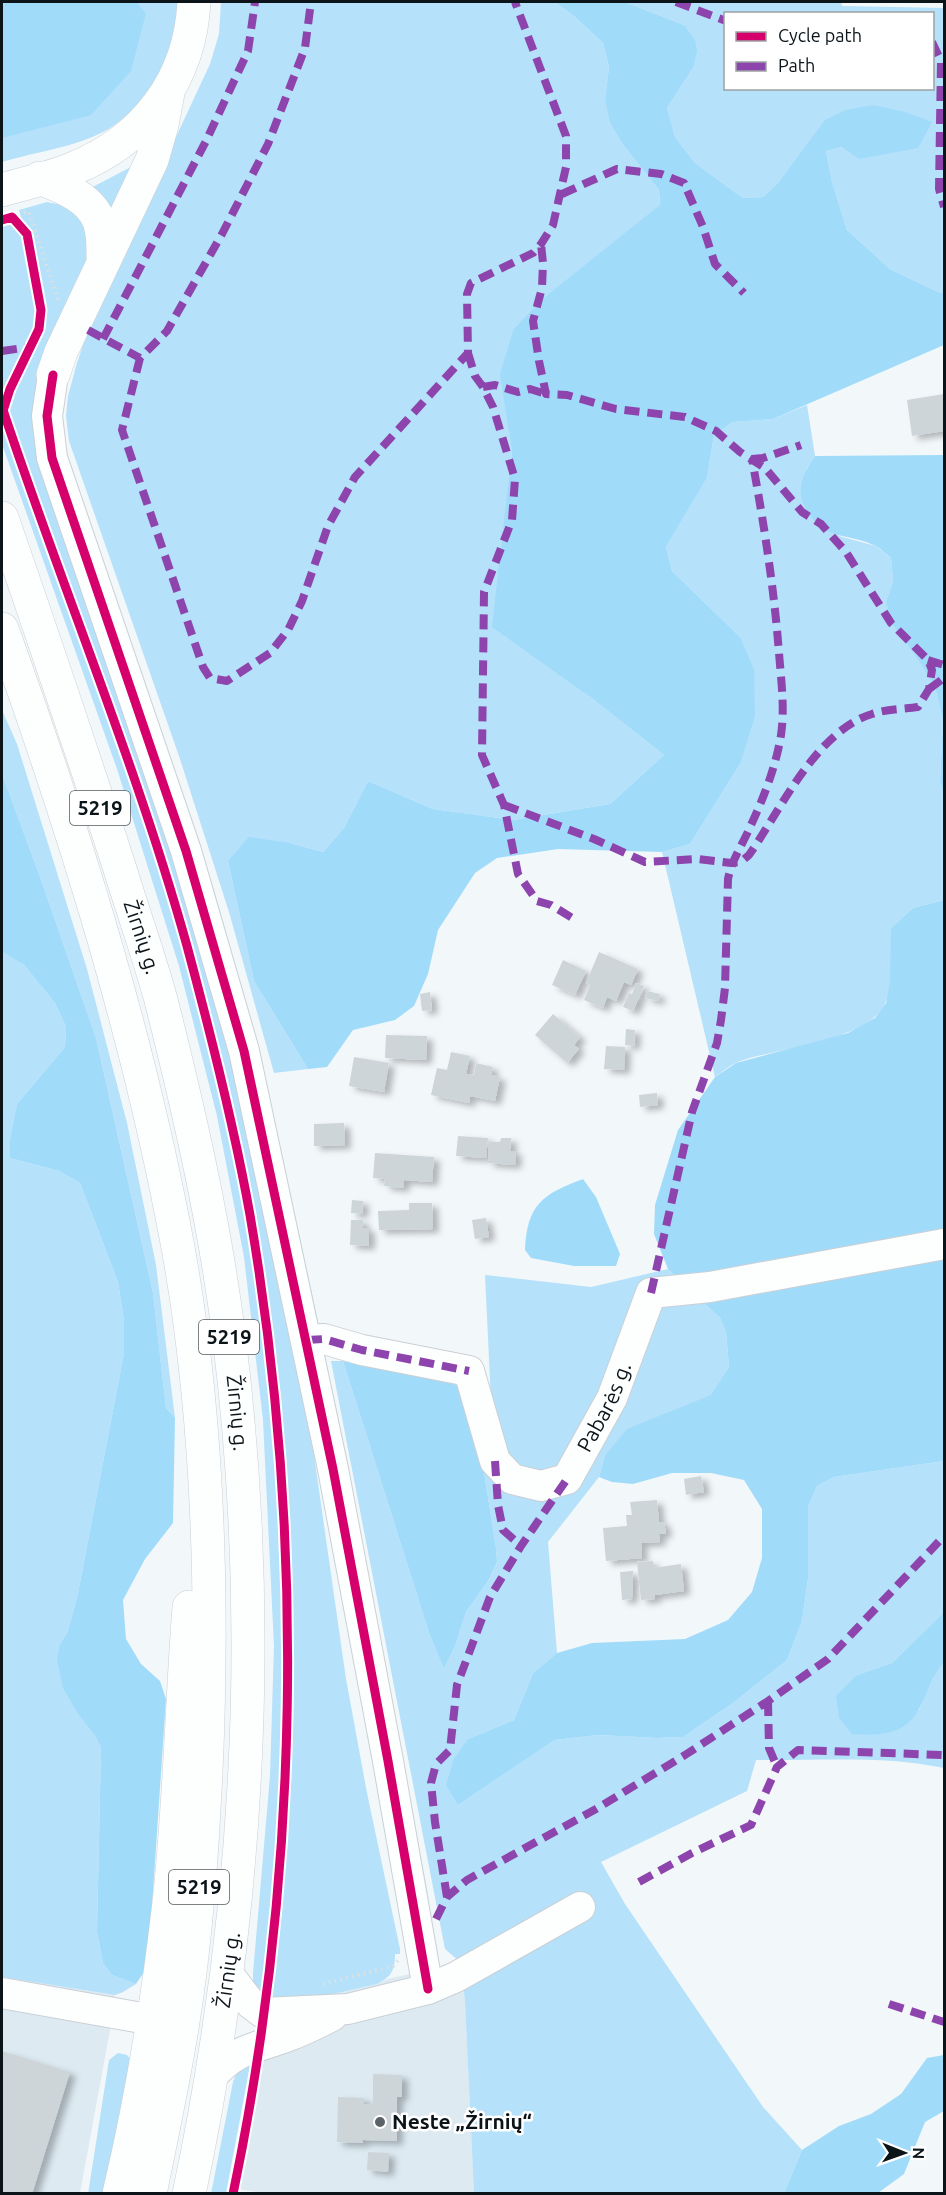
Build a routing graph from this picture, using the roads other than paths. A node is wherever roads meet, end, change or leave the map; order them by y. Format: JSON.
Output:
{"nodes":[{"id":1,"x":194,"y":2,"type":"edge"},
{"id":2,"x":168,"y":93,"type":"junction"},
{"id":3,"x":40,"y":178,"type":"junction"},
{"id":4,"x":9,"y":198,"type":"edge"},
{"id":5,"x":103,"y":263,"type":"junction"},
{"id":6,"x":53,"y":375,"type":"joint"},
{"id":7,"x":2,"y":518,"type":"edge"},
{"id":8,"x":2,"y":629,"type":"edge"},
{"id":9,"x":2,"y":673,"type":"edge"},
{"id":10,"x":39,"y":733,"type":"junction"},
{"id":11,"x":945,"y":1244,"type":"edge"},
{"id":12,"x":307,"y":1340,"type":"junction"},
{"id":13,"x":203,"y":1458,"type":"junction"},
{"id":14,"x":580,"y":1907,"type":"dead end"},
{"id":15,"x":228,"y":1974,"type":"junction"},
{"id":16,"x":428,"y":1989,"type":"junction"},
{"id":17,"x":2,"y":1993,"type":"edge"},
{"id":18,"x":348,"y":2009,"type":"junction"},
{"id":19,"x":153,"y":2020,"type":"junction"},
{"id":20,"x":213,"y":2075,"type":"junction"},
{"id":21,"x":119,"y":2193,"type":"edge"},
{"id":22,"x":150,"y":2193,"type":"edge"},
{"id":23,"x":189,"y":2193,"type":"edge"}],
"edges":[{"from":1,"to":2,"type":"main road"},
{"from":2,"to":3,"type":"main road"},
{"from":2,"to":5,"type":"main road"},
{"from":3,"to":4,"type":"main road"},
{"from":3,"to":5,"type":"main road"},
{"from":5,"to":6,"type":"main road"},
{"from":6,"to":12,"type":"street"},
{"from":7,"to":15,"type":"main road","name":"Žirnių g.","number":"5219"},
{"from":8,"to":10,"type":"main road","name":"Žirnių g.","number":"5219"},
{"from":9,"to":10,"type":"main road"},
{"from":10,"to":13,"type":"main road","name":"Žirnių g.","number":"5219"},
{"from":11,"to":12,"type":"street","name":"Pabarės g."},
{"from":12,"to":16,"type":"street"},
{"from":13,"to":19,"type":"main road","number":"5219"},
{"from":13,"to":22,"type":"main road","name":"Žirnių g.","number":"5219"},
{"from":14,"to":16,"type":"street"},
{"from":15,"to":18,"type":"street"},
{"from":15,"to":20,"type":"main road","name":"Žirnių g.","number":"5219"},
{"from":16,"to":18,"type":"street"},
{"from":17,"to":19,"type":"street"},
{"from":18,"to":20,"type":"street"},
{"from":19,"to":21,"type":"main road","number":"5219"},
{"from":20,"to":23,"type":"main road","name":"Žirnių g.","number":"5219"}]}
